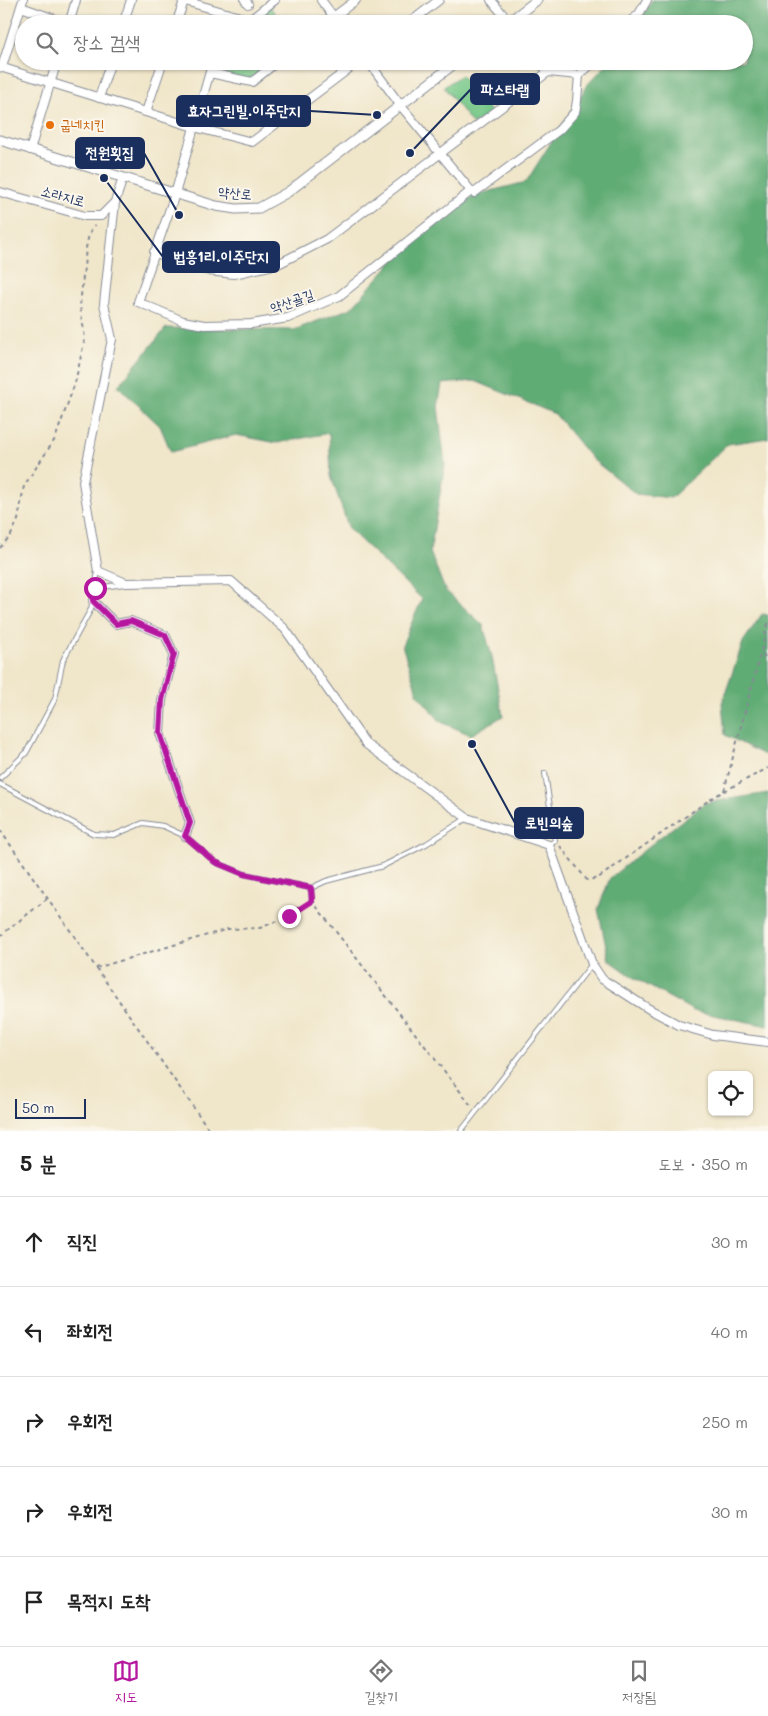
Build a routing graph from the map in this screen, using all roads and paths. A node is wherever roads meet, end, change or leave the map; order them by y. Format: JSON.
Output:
{"nodes":[{"id":1,"x":76,"y":0,"type":"edge"},
{"id":2,"x":131,"y":0,"type":"edge"},
{"id":3,"x":183,"y":0,"type":"edge"},
{"id":4,"x":275,"y":0,"type":"edge"},
{"id":5,"x":321,"y":0,"type":"edge"},
{"id":6,"x":356,"y":0,"type":"edge"},
{"id":7,"x":439,"y":0,"type":"edge"},
{"id":8,"x":491,"y":0,"type":"edge"},
{"id":9,"x":537,"y":0,"type":"edge"},
{"id":10,"x":647,"y":0,"type":"edge"},
{"id":11,"x":22,"y":4,"type":"edge"},
{"id":12,"x":228,"y":13,"type":"joint"},
{"id":13,"x":48,"y":15,"type":"edge"},
{"id":14,"x":72,"y":15,"type":"edge"},
{"id":15,"x":126,"y":15,"type":"edge"},
{"id":16,"x":179,"y":15,"type":"edge"},
{"id":17,"x":234,"y":15,"type":"edge"},
{"id":18,"x":256,"y":15,"type":"edge"},
{"id":19,"x":333,"y":15,"type":"edge"},
{"id":20,"x":335,"y":15,"type":"edge"},
{"id":21,"x":420,"y":15,"type":"edge"},
{"id":22,"x":503,"y":15,"type":"edge"},
{"id":23,"x":519,"y":15,"type":"edge"},
{"id":24,"x":638,"y":15,"type":"edge"},
{"id":25,"x":15,"y":25,"type":"edge"},
{"id":26,"x":1,"y":67,"type":"edge"},
{"id":27,"x":54,"y":70,"type":"edge"},
{"id":28,"x":108,"y":70,"type":"edge"},
{"id":29,"x":160,"y":70,"type":"edge"},
{"id":30,"x":211,"y":70,"type":"edge"},
{"id":31,"x":267,"y":70,"type":"edge"},
{"id":32,"x":347,"y":70,"type":"edge"},
{"id":33,"x":375,"y":70,"type":"edge"},
{"id":34,"x":447,"y":70,"type":"edge"},
{"id":35,"x":585,"y":70,"type":"edge"},
{"id":36,"x":548,"y":72,"type":"joint"},
{"id":37,"x":210,"y":73,"type":"junction"},
{"id":38,"x":579,"y":76,"type":"junction"},
{"id":39,"x":50,"y":83,"type":"junction"},
{"id":40,"x":99,"y":98,"type":"junction"},
{"id":41,"x":401,"y":106,"type":"junction"},
{"id":42,"x":146,"y":112,"type":"junction"},
{"id":43,"x":194,"y":127,"type":"junction"},
{"id":44,"x":0,"y":140,"type":"edge"},
{"id":45,"x":30,"y":150,"type":"junction"},
{"id":46,"x":440,"y":153,"type":"junction"},
{"id":47,"x":123,"y":178,"type":"junction"},
{"id":48,"x":471,"y":191,"type":"junction"},
{"id":49,"x":0,"y":192,"type":"edge"},
{"id":50,"x":175,"y":194,"type":"junction"},
{"id":51,"x":116,"y":202,"type":"junction"},
{"id":52,"x":101,"y":216,"type":"junction"},
{"id":53,"x":154,"y":252,"type":"junction"},
{"id":54,"x":0,"y":548,"type":"edge"},
{"id":55,"x":98,"y":570,"type":"junction"},
{"id":56,"x":126,"y":584,"type":"junction"},
{"id":57,"x":95,"y":588,"type":"junction"},
{"id":58,"x":93,"y":601,"type":"junction"},
{"id":59,"x":768,"y":623,"type":"edge"},
{"id":60,"x":761,"y":651,"type":"junction"},
{"id":61,"x":768,"y":661,"type":"edge"},
{"id":62,"x":768,"y":768,"type":"edge"},
{"id":63,"x":545,"y":773,"type":"dead end"},
{"id":64,"x":0,"y":778,"type":"edge"},
{"id":65,"x":0,"y":784,"type":"edge"},
{"id":66,"x":724,"y":791,"type":"junction"},
{"id":67,"x":467,"y":818,"type":"junction"},
{"id":68,"x":0,"y":830,"type":"edge"},
{"id":69,"x":185,"y":836,"type":"junction"},
{"id":70,"x":552,"y":843,"type":"junction"},
{"id":71,"x":311,"y":888,"type":"junction"},
{"id":72,"x":48,"y":898,"type":"junction"},
{"id":73,"x":312,"y":901,"type":"junction"},
{"id":74,"x":0,"y":936,"type":"edge"},
{"id":75,"x":592,"y":964,"type":"junction"},
{"id":76,"x":96,"y":968,"type":"junction"},
{"id":77,"x":768,"y":1042,"type":"edge"},
{"id":78,"x":476,"y":1111,"type":"junction"},
{"id":79,"x":210,"y":1131,"type":"edge"},
{"id":80,"x":461,"y":1131,"type":"edge"}],
"edges":[{"from":1,"to":14,"type":"street"},
{"from":2,"to":15,"type":"street"},
{"from":3,"to":12,"type":"street"},
{"from":3,"to":16,"type":"street"},
{"from":4,"to":18,"type":"street"},
{"from":5,"to":19,"type":"street"},
{"from":6,"to":20,"type":"street"},
{"from":7,"to":21,"type":"street"},
{"from":8,"to":22,"type":"street"},
{"from":9,"to":23,"type":"street"},
{"from":10,"to":24,"type":"street"},
{"from":11,"to":13,"type":"street"},
{"from":12,"to":17,"type":"street"},
{"from":25,"to":26,"type":"street"},
{"from":26,"to":39,"type":"street"},
{"from":27,"to":39,"type":"street"},
{"from":28,"to":40,"type":"street"},
{"from":29,"to":42,"type":"street"},
{"from":30,"to":37,"type":"street","name":"약산골길"},
{"from":31,"to":37,"type":"street"},
{"from":32,"to":43,"type":"street"},
{"from":33,"to":41,"type":"street"},
{"from":34,"to":41,"type":"street","name":"약산로"},
{"from":35,"to":38,"type":"street"},
{"from":36,"to":38,"type":"street"},
{"from":36,"to":46,"type":"street"},
{"from":37,"to":43,"type":"street","name":"약산골길"},
{"from":38,"to":48,"type":"street","name":"약산골길"},
{"from":39,"to":40,"type":"street"},
{"from":39,"to":45,"type":"street"},
{"from":40,"to":42,"type":"street"},
{"from":41,"to":46,"type":"street"},
{"from":41,"to":50,"type":"street","name":"약산로"},
{"from":42,"to":43,"type":"street"},
{"from":43,"to":50,"type":"street","name":"약산골길"},
{"from":44,"to":45,"type":"street","name":"약산로"},
{"from":45,"to":47,"type":"street","name":"약산로"},
{"from":46,"to":48,"type":"street"},
{"from":46,"to":53,"type":"street"},
{"from":47,"to":50,"type":"street","name":"약산로"},
{"from":47,"to":51,"type":"street"},
{"from":48,"to":53,"type":"street","name":"약산골길"},
{"from":49,"to":52,"type":"street","name":"소라지로"},
{"from":50,"to":53,"type":"street","name":"약산골길"},
{"from":51,"to":52,"type":"street","name":"소라지로"},
{"from":51,"to":55,"type":"street"},
{"from":52,"to":54,"type":"path"},
{"from":55,"to":56,"type":"street"},
{"from":55,"to":57,"type":"lane"},
{"from":56,"to":57,"type":"lane"},
{"from":56,"to":67,"type":"street"},
{"from":57,"to":58,"type":"lane"},
{"from":58,"to":64,"type":"lane"},
{"from":58,"to":69,"type":"street"},
{"from":59,"to":60,"type":"path"},
{"from":60,"to":61,"type":"path"},
{"from":60,"to":66,"type":"path"},
{"from":62,"to":66,"type":"path"},
{"from":63,"to":70,"type":"lane"},
{"from":65,"to":69,"type":"lane"},
{"from":66,"to":70,"type":"path"},
{"from":67,"to":70,"type":"street"},
{"from":67,"to":71,"type":"lane"},
{"from":68,"to":72,"type":"path"},
{"from":69,"to":71,"type":"lane"},
{"from":70,"to":75,"type":"street"},
{"from":71,"to":73,"type":"lane"},
{"from":72,"to":74,"type":"path"},
{"from":72,"to":76,"type":"path"},
{"from":73,"to":76,"type":"path"},
{"from":73,"to":78,"type":"path"},
{"from":75,"to":77,"type":"street"},
{"from":75,"to":78,"type":"lane"},
{"from":76,"to":79,"type":"path"},
{"from":78,"to":80,"type":"lane"}]}
